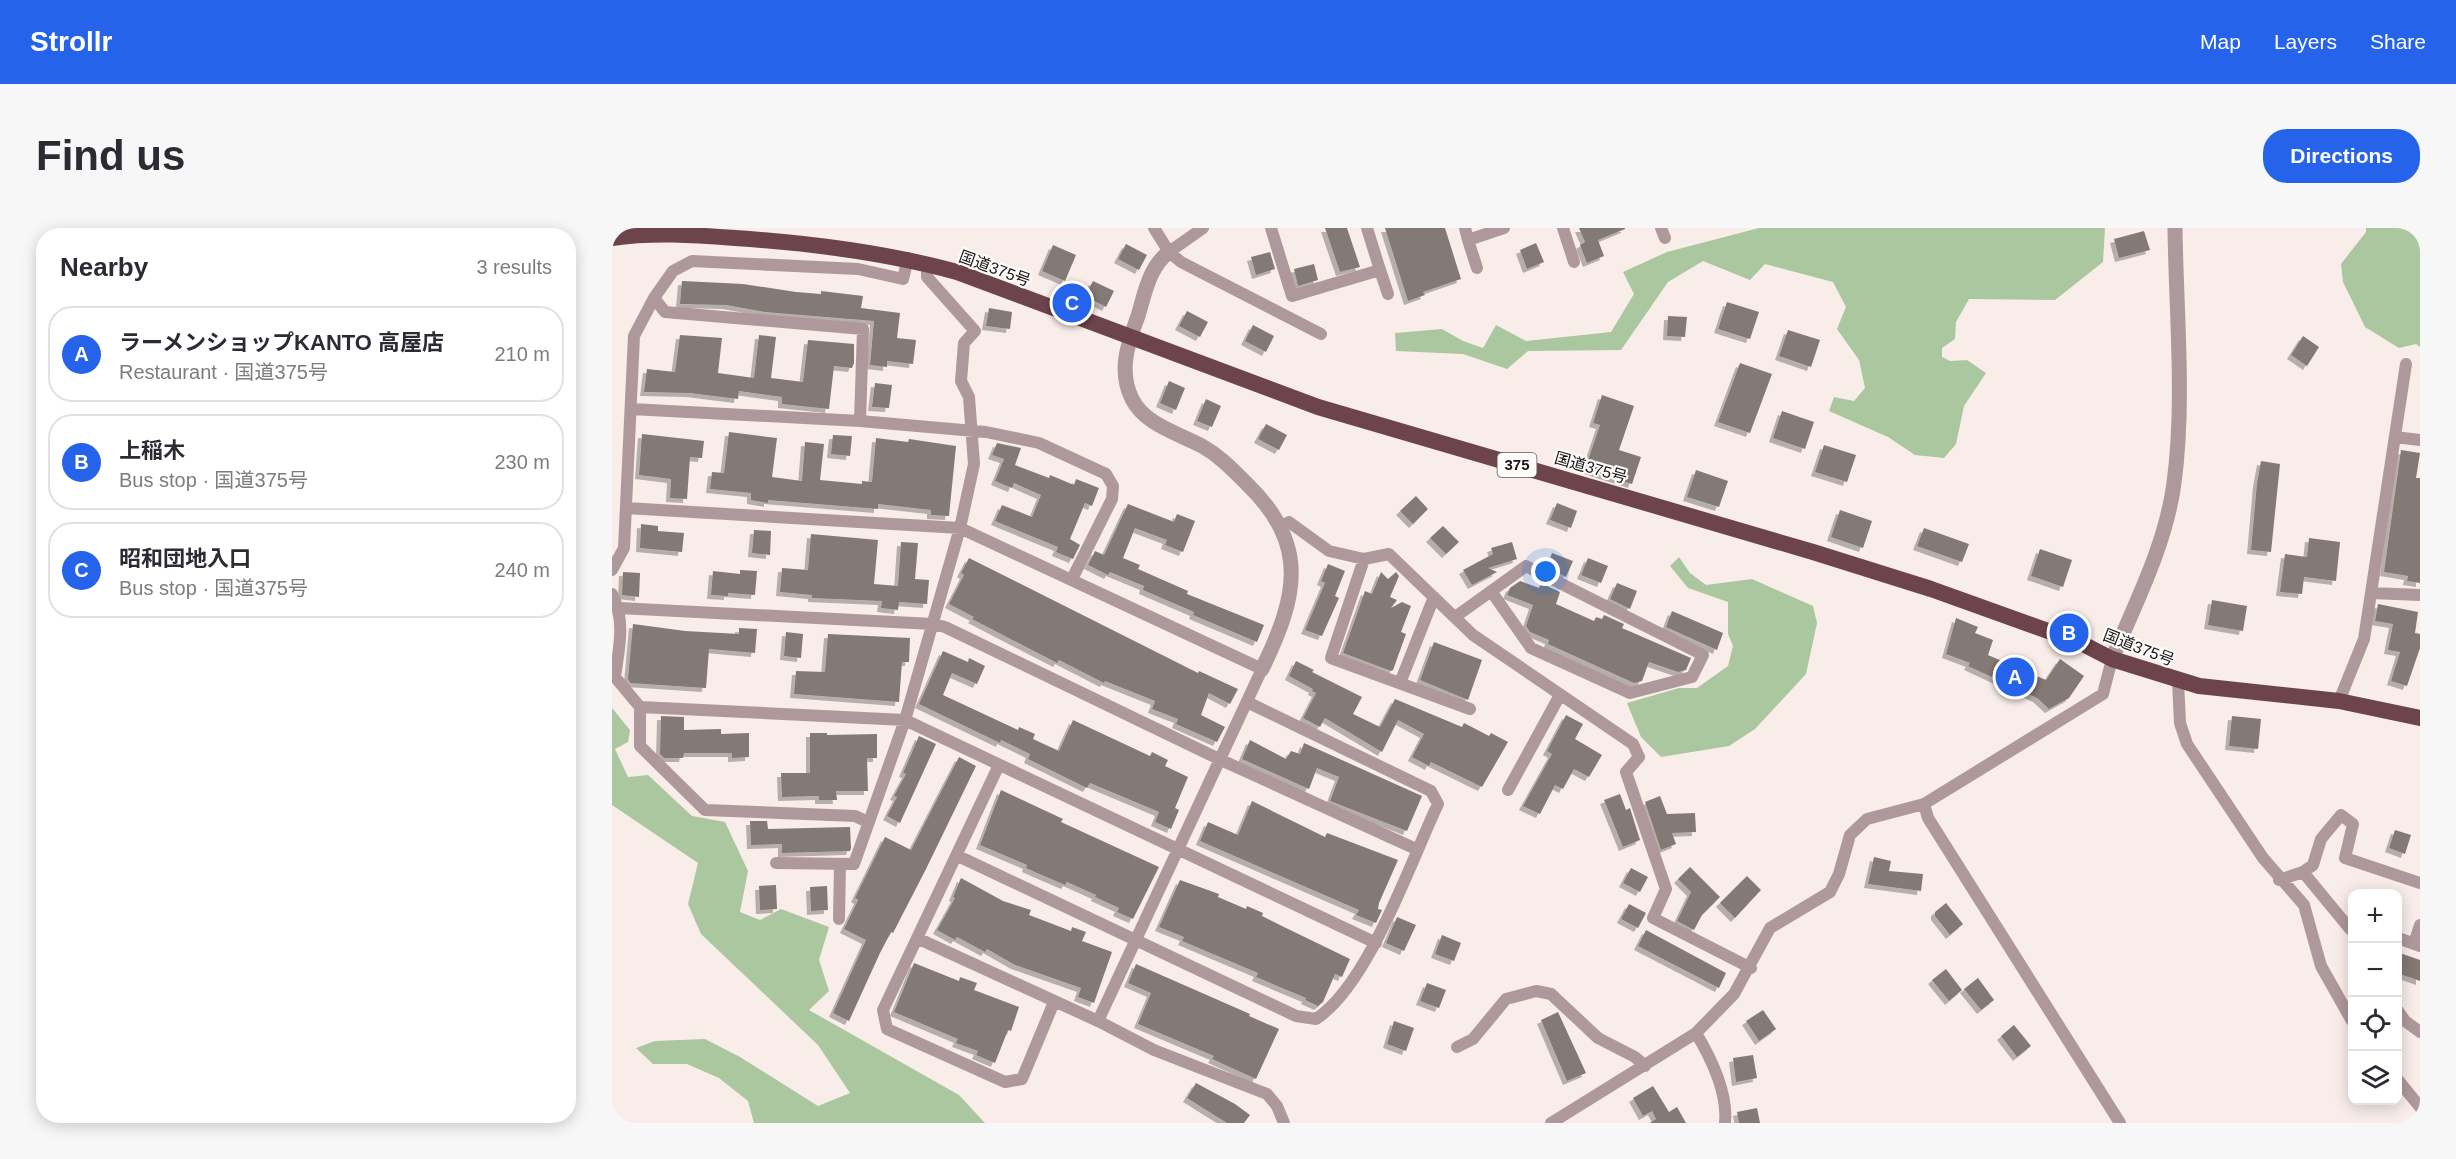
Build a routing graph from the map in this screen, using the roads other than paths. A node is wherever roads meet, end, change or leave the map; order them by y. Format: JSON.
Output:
{"nodes":[{"id":1,"x":1154,"y":228,"type":"edge"},
{"id":2,"x":1203,"y":228,"type":"edge"},
{"id":3,"x":1270,"y":228,"type":"edge"},
{"id":4,"x":1367,"y":228,"type":"edge"},
{"id":5,"x":1504,"y":228,"type":"edge"},
{"id":6,"x":1563,"y":228,"type":"edge"},
{"id":7,"x":2175,"y":228,"type":"edge"},
{"id":8,"x":634,"y":231,"type":"edge"},
{"id":9,"x":1466,"y":234,"type":"edge"},
{"id":10,"x":612,"y":238,"type":"edge"},
{"id":11,"x":1169,"y":252,"type":"junction"},
{"id":12,"x":908,"y":258,"type":"junction"},
{"id":13,"x":1574,"y":262,"type":"dead end"},
{"id":14,"x":927,"y":264,"type":"junction"},
{"id":15,"x":1477,"y":268,"type":"dead end"},
{"id":16,"x":1380,"y":270,"type":"junction"},
{"id":17,"x":1388,"y":294,"type":"dead end"},
{"id":18,"x":654,"y":298,"type":"junction"},
{"id":19,"x":1321,"y":334,"type":"dead end"},
{"id":20,"x":1130,"y":338,"type":"junction"},
{"id":21,"x":2406,"y":364,"type":"dead end"},
{"id":22,"x":631,"y":409,"type":"junction"},
{"id":23,"x":860,"y":421,"type":"junction"},
{"id":24,"x":972,"y":431,"type":"junction"},
{"id":25,"x":2395,"y":437,"type":"junction"},
{"id":26,"x":2420,"y":440,"type":"edge"},
{"id":27,"x":626,"y":508,"type":"junction"},
{"id":28,"x":1281,"y":526,"type":"junction"},
{"id":29,"x":960,"y":528,"type":"junction"},
{"id":30,"x":1364,"y":559,"type":"junction"},
{"id":31,"x":612,"y":570,"type":"edge"},
{"id":32,"x":1072,"y":579,"type":"junction"},
{"id":33,"x":1491,"y":591,"type":"junction"},
{"id":34,"x":2371,"y":593,"type":"junction"},
{"id":35,"x":612,"y":594,"type":"edge"},
{"id":36,"x":2420,"y":595,"type":"edge"},
{"id":37,"x":1434,"y":597,"type":"junction"},
{"id":38,"x":619,"y":608,"type":"junction"},
{"id":39,"x":1455,"y":617,"type":"junction"},
{"id":40,"x":933,"y":624,"type":"junction"},
{"id":41,"x":2112,"y":658,"type":"junction"},
{"id":42,"x":1262,"y":669,"type":"junction"},
{"id":43,"x":2178,"y":681,"type":"junction"},
{"id":44,"x":1400,"y":683,"type":"junction"},
{"id":45,"x":1560,"y":695,"type":"junction"},
{"id":46,"x":2338,"y":701,"type":"junction"},
{"id":47,"x":1247,"y":702,"type":"junction"},
{"id":48,"x":640,"y":707,"type":"junction"},
{"id":49,"x":1470,"y":709,"type":"dead end"},
{"id":50,"x":2420,"y":718,"type":"edge"},
{"id":51,"x":905,"y":720,"type":"junction"},
{"id":52,"x":1221,"y":760,"type":"junction"},
{"id":53,"x":999,"y":765,"type":"junction"},
{"id":54,"x":1508,"y":790,"type":"dead end"},
{"id":55,"x":1924,"y":804,"type":"junction"},
{"id":56,"x":868,"y":822,"type":"junction"},
{"id":57,"x":1177,"y":849,"type":"junction"},
{"id":58,"x":1416,"y":849,"type":"junction"},
{"id":59,"x":958,"y":856,"type":"junction"},
{"id":60,"x":776,"y":863,"type":"dead end"},
{"id":61,"x":840,"y":866,"type":"junction"},
{"id":62,"x":2303,"y":872,"type":"junction"},
{"id":63,"x":2279,"y":880,"type":"junction"},
{"id":64,"x":2420,"y":883,"type":"edge"},
{"id":65,"x":839,"y":918,"type":"dead end"},
{"id":66,"x":2348,"y":925,"type":"edge"},
{"id":67,"x":2420,"y":925,"type":"edge"},
{"id":68,"x":919,"y":939,"type":"junction"},
{"id":69,"x":1135,"y":940,"type":"junction"},
{"id":70,"x":2402,"y":940,"type":"edge"},
{"id":71,"x":1376,"y":943,"type":"junction"},
{"id":72,"x":2417,"y":945,"type":"edge"},
{"id":73,"x":1751,"y":968,"type":"junction"},
{"id":74,"x":1054,"y":1002,"type":"junction"},
{"id":75,"x":2348,"y":1014,"type":"edge"},
{"id":76,"x":2402,"y":1017,"type":"edge"},
{"id":77,"x":1098,"y":1021,"type":"junction"},
{"id":78,"x":2420,"y":1032,"type":"edge"},
{"id":79,"x":1696,"y":1033,"type":"junction"},
{"id":80,"x":1457,"y":1047,"type":"dead end"},
{"id":81,"x":1646,"y":1065,"type":"junction"},
{"id":82,"x":2402,"y":1086,"type":"edge"},
{"id":83,"x":2420,"y":1107,"type":"edge"},
{"id":84,"x":1284,"y":1123,"type":"edge"},
{"id":85,"x":1551,"y":1123,"type":"edge"},
{"id":86,"x":1725,"y":1123,"type":"edge"},
{"id":87,"x":2120,"y":1123,"type":"edge"}],
"edges":[{"from":1,"to":11,"type":"street"},
{"from":2,"to":11,"type":"street"},
{"from":3,"to":16,"type":"street"},
{"from":4,"to":16,"type":"street"},
{"from":5,"to":9,"type":"street"},
{"from":6,"to":13,"type":"street"},
{"from":7,"to":41,"type":"street"},
{"from":8,"to":10,"type":"highway","name":"国道375号","number":"375"},
{"from":8,"to":12,"type":"highway","name":"国道375号","number":"375"},
{"from":9,"to":15,"type":"street"},
{"from":11,"to":19,"type":"street"},
{"from":11,"to":20,"type":"street"},
{"from":12,"to":14,"type":"highway","name":"国道375号","number":"375"},
{"from":12,"to":18,"type":"street"},
{"from":14,"to":20,"type":"highway","name":"国道375号","number":"375"},
{"from":14,"to":24,"type":"street"},
{"from":16,"to":17,"type":"street"},
{"from":18,"to":22,"type":"street"},
{"from":18,"to":23,"type":"street"},
{"from":20,"to":28,"type":"street"},
{"from":20,"to":41,"type":"highway","name":"国道375号","number":"375"},
{"from":21,"to":25,"type":"street"},
{"from":22,"to":23,"type":"street"},
{"from":22,"to":27,"type":"street"},
{"from":23,"to":24,"type":"street"},
{"from":24,"to":29,"type":"street"},
{"from":24,"to":32,"type":"street"},
{"from":25,"to":26,"type":"street"},
{"from":25,"to":34,"type":"street"},
{"from":27,"to":29,"type":"street"},
{"from":27,"to":31,"type":"street"},
{"from":28,"to":30,"type":"street"},
{"from":28,"to":42,"type":"street"},
{"from":29,"to":32,"type":"street"},
{"from":29,"to":40,"type":"street"},
{"from":30,"to":37,"type":"street"},
{"from":30,"to":44,"type":"street"},
{"from":32,"to":42,"type":"street"},
{"from":33,"to":33,"type":"street"},
{"from":33,"to":39,"type":"street"},
{"from":34,"to":36,"type":"street"},
{"from":34,"to":46,"type":"street"},
{"from":35,"to":38,"type":"street"},
{"from":37,"to":39,"type":"street"},
{"from":37,"to":44,"type":"street"},
{"from":38,"to":40,"type":"street"},
{"from":38,"to":48,"type":"street"},
{"from":39,"to":45,"type":"street"},
{"from":40,"to":51,"type":"street"},
{"from":40,"to":52,"type":"street"},
{"from":41,"to":43,"type":"highway","name":"国道375号","number":"375"},
{"from":41,"to":55,"type":"street"},
{"from":42,"to":47,"type":"street"},
{"from":43,"to":46,"type":"highway","name":"国道375号","number":"375"},
{"from":43,"to":63,"type":"street"},
{"from":44,"to":49,"type":"street"},
{"from":45,"to":54,"type":"street"},
{"from":45,"to":73,"type":"street"},
{"from":46,"to":50,"type":"highway","name":"国道375号","number":"375"},
{"from":47,"to":52,"type":"street"},
{"from":47,"to":58,"type":"street"},
{"from":48,"to":51,"type":"street"},
{"from":48,"to":56,"type":"street"},
{"from":51,"to":53,"type":"street"},
{"from":51,"to":56,"type":"street"},
{"from":52,"to":57,"type":"street"},
{"from":52,"to":58,"type":"street"},
{"from":53,"to":57,"type":"street"},
{"from":53,"to":59,"type":"street"},
{"from":55,"to":73,"type":"street"},
{"from":55,"to":87,"type":"street"},
{"from":56,"to":61,"type":"street"},
{"from":57,"to":69,"type":"street"},
{"from":57,"to":71,"type":"street"},
{"from":58,"to":71,"type":"street"},
{"from":59,"to":68,"type":"street"},
{"from":59,"to":69,"type":"street"},
{"from":60,"to":61,"type":"street"},
{"from":61,"to":65,"type":"street"},
{"from":62,"to":63,"type":"street"},
{"from":62,"to":64,"type":"street"},
{"from":62,"to":66,"type":"street"},
{"from":63,"to":75,"type":"street"},
{"from":67,"to":72,"type":"street"},
{"from":68,"to":74,"type":"street"},
{"from":68,"to":74,"type":"street"},
{"from":69,"to":71,"type":"street"},
{"from":69,"to":77,"type":"street"},
{"from":70,"to":72,"type":"street"},
{"from":73,"to":79,"type":"street"},
{"from":74,"to":77,"type":"street"},
{"from":76,"to":78,"type":"street"},
{"from":77,"to":84,"type":"street"},
{"from":79,"to":81,"type":"street"},
{"from":79,"to":86,"type":"street"},
{"from":80,"to":81,"type":"street"},
{"from":81,"to":85,"type":"street"},
{"from":82,"to":83,"type":"street"}]}
